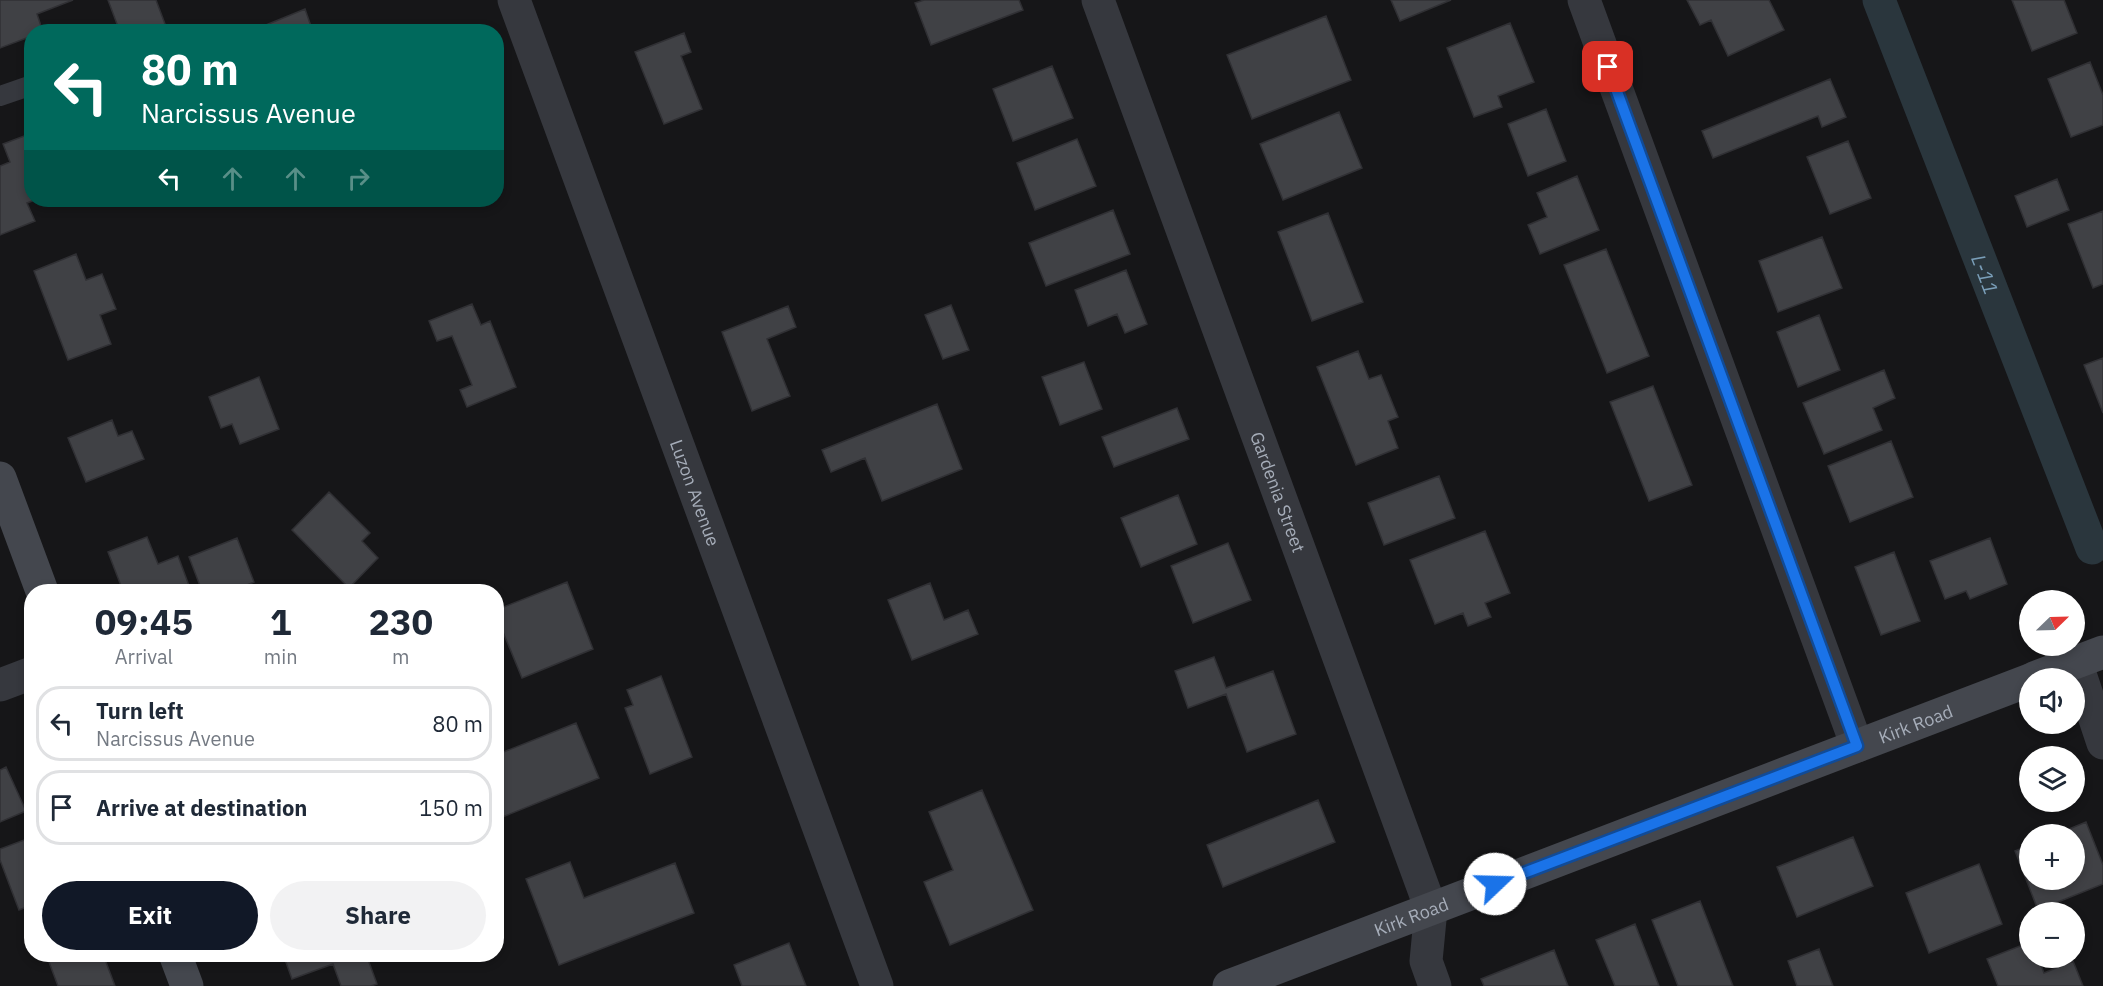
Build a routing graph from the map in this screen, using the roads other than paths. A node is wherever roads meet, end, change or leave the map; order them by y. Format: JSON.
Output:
{"nodes":[{"id":1,"x":513,"y":0,"type":"edge"},
{"id":2,"x":1098,"y":0,"type":"edge"},
{"id":3,"x":1584,"y":0,"type":"edge"},
{"id":4,"x":24,"y":88,"type":"edge"},
{"id":5,"x":0,"y":96,"type":"edge"},
{"id":6,"x":0,"y":478,"type":"edge"},
{"id":7,"x":39,"y":584,"type":"edge"},
{"id":8,"x":2090,"y":657,"type":"edge"},
{"id":9,"x":2061,"y":668,"type":"edge"},
{"id":10,"x":24,"y":676,"type":"edge"},
{"id":11,"x":2019,"y":684,"type":"edge"},
{"id":12,"x":0,"y":685,"type":"edge"},
{"id":13,"x":2103,"y":743,"type":"edge"},
{"id":14,"x":1857,"y":746,"type":"junction"},
{"id":15,"x":1431,"y":909,"type":"junction"},
{"id":16,"x":178,"y":962,"type":"edge"},
{"id":17,"x":187,"y":986,"type":"edge"},
{"id":18,"x":877,"y":986,"type":"edge"},
{"id":19,"x":1229,"y":986,"type":"edge"},
{"id":20,"x":1435,"y":986,"type":"edge"}],
"edges":[{"from":1,"to":18,"type":"street","name":"Luzon Avenue"},
{"from":2,"to":15,"type":"street","name":"Gardenia Street"},
{"from":3,"to":14,"type":"street"},
{"from":4,"to":5,"type":"lane"},
{"from":6,"to":7,"type":"street"},
{"from":8,"to":9,"type":"street"},
{"from":8,"to":13,"type":"street"},
{"from":10,"to":12,"type":"street"},
{"from":11,"to":14,"type":"street","name":"Kirk Road"},
{"from":14,"to":15,"type":"street","name":"Kirk Road"},
{"from":15,"to":19,"type":"street","name":"Kirk Road"},
{"from":15,"to":20,"type":"street","name":"Gardenia Street"},
{"from":16,"to":17,"type":"street"}]}
